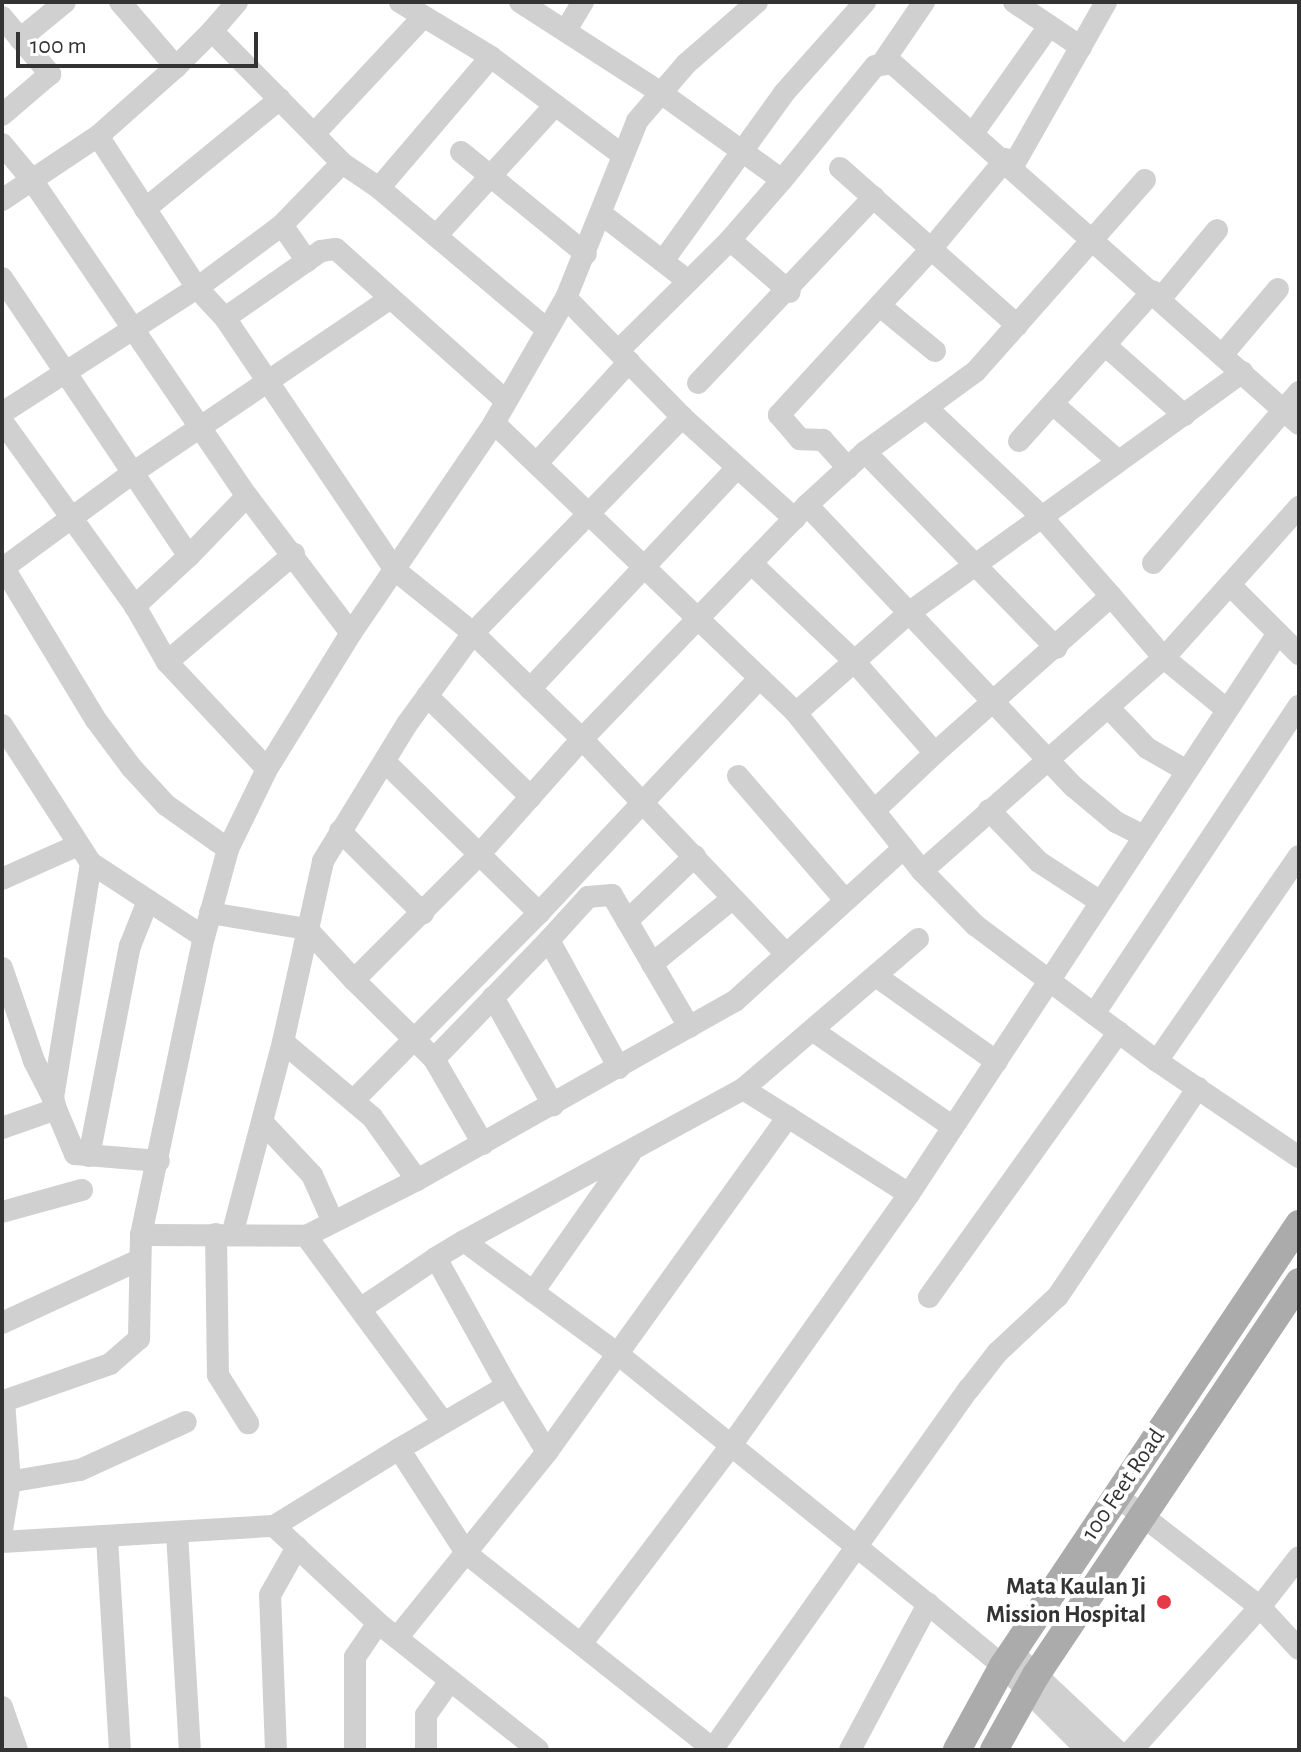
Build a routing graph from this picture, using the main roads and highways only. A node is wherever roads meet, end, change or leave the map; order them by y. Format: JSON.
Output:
{"nodes":[{"id":1,"x":1299,"y":1224,"type":"edge"},
{"id":2,"x":1299,"y":1282,"type":"edge"},
{"id":3,"x":957,"y":1750,"type":"edge"},
{"id":4,"x":994,"y":1750,"type":"edge"}],
"edges":[{"from":1,"to":3,"type":"main road","name":"100 Feet Road"},
{"from":2,"to":4,"type":"main road","name":"100 Feet Road"}]}
